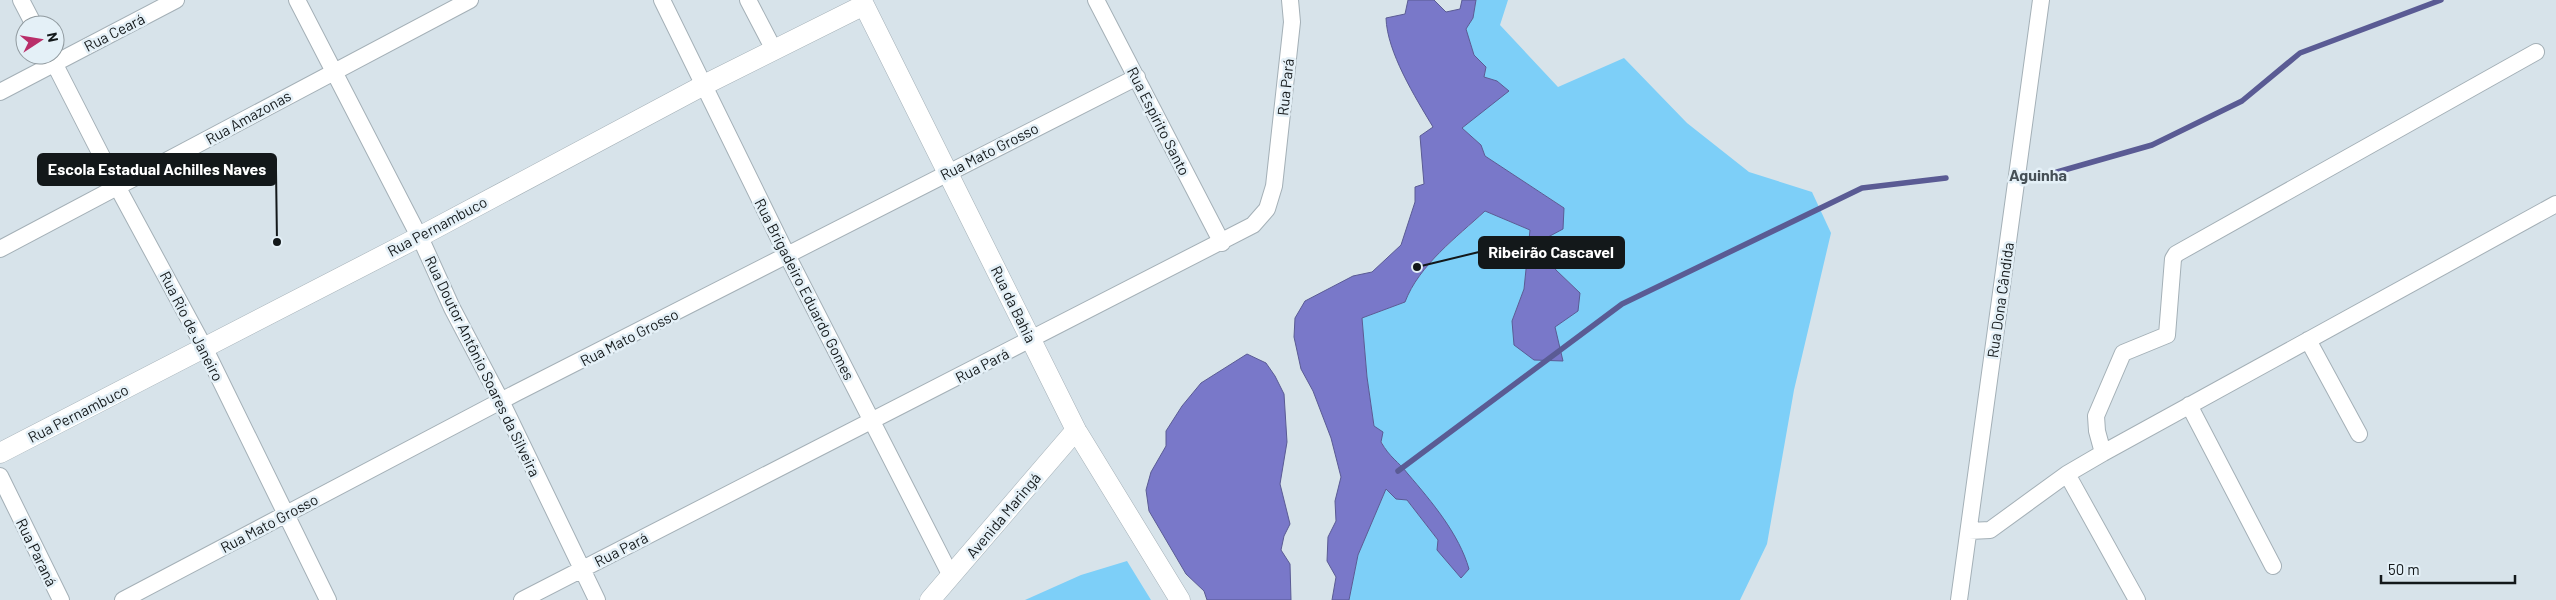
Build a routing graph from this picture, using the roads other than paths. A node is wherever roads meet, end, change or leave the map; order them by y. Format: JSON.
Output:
{"nodes":[{"id":1,"x":21,"y":0,"type":"edge"},
{"id":2,"x":176,"y":0,"type":"edge"},
{"id":3,"x":297,"y":0,"type":"edge"},
{"id":4,"x":470,"y":0,"type":"edge"},
{"id":5,"x":662,"y":0,"type":"edge"},
{"id":6,"x":748,"y":0,"type":"edge"},
{"id":7,"x":1096,"y":0,"type":"edge"},
{"id":8,"x":1290,"y":0,"type":"edge"},
{"id":9,"x":2041,"y":0,"type":"edge"},
{"id":10,"x":867,"y":2,"type":"edge"},
{"id":11,"x":29,"y":15,"type":"edge"},
{"id":12,"x":774,"y":50,"type":"junction"},
{"id":13,"x":2536,"y":52,"type":"dead end"},
{"id":14,"x":65,"y":53,"type":"edge"},
{"id":15,"x":43,"y":65,"type":"edge"},
{"id":16,"x":55,"y":65,"type":"edge"},
{"id":17,"x":333,"y":71,"type":"junction"},
{"id":18,"x":1136,"y":77,"type":"junction"},
{"id":19,"x":704,"y":85,"type":"junction"},
{"id":20,"x":0,"y":92,"type":"edge"},
{"id":21,"x":948,"y":172,"type":"junction"},
{"id":22,"x":118,"y":188,"type":"junction"},
{"id":23,"x":2556,"y":204,"type":"edge"},
{"id":24,"x":419,"y":236,"type":"junction"},
{"id":25,"x":1222,"y":243,"type":"junction"},
{"id":26,"x":0,"y":249,"type":"edge"},
{"id":27,"x":788,"y":256,"type":"junction"},
{"id":28,"x":1031,"y":339,"type":"junction"},
{"id":29,"x":2308,"y":340,"type":"junction"},
{"id":30,"x":204,"y":347,"type":"junction"},
{"id":31,"x":501,"y":401,"type":"junction"},
{"id":32,"x":2189,"y":405,"type":"junction"},
{"id":33,"x":873,"y":422,"type":"junction"},
{"id":34,"x":1076,"y":430,"type":"junction"},
{"id":35,"x":2359,"y":434,"type":"dead end"},
{"id":36,"x":0,"y":453,"type":"edge"},
{"id":37,"x":2102,"y":453,"type":"junction"},
{"id":38,"x":2067,"y":474,"type":"junction"},
{"id":39,"x":0,"y":476,"type":"edge"},
{"id":40,"x":286,"y":515,"type":"junction"},
{"id":41,"x":1969,"y":531,"type":"junction"},
{"id":42,"x":2273,"y":566,"type":"dead end"},
{"id":43,"x":582,"y":569,"type":"junction"},
{"id":44,"x":951,"y":576,"type":"junction"},
{"id":45,"x":61,"y":600,"type":"edge"},
{"id":46,"x":123,"y":600,"type":"edge"},
{"id":47,"x":328,"y":600,"type":"edge"},
{"id":48,"x":522,"y":600,"type":"edge"},
{"id":49,"x":597,"y":600,"type":"edge"},
{"id":50,"x":930,"y":600,"type":"edge"},
{"id":51,"x":1180,"y":600,"type":"edge"},
{"id":52,"x":1959,"y":600,"type":"edge"},
{"id":53,"x":2137,"y":600,"type":"edge"}],
"edges":[{"from":1,"to":11,"type":"street"},
{"from":2,"to":14,"type":"street","name":"Rua Ceará"},
{"from":3,"to":17,"type":"street","name":"Rua Doutor Antônio Soares da Silveira"},
{"from":4,"to":17,"type":"street","name":"Rua Amazonas"},
{"from":5,"to":19,"type":"street","name":"Rua Brigadeiro Eduardo Gomes"},
{"from":6,"to":12,"type":"street"},
{"from":7,"to":18,"type":"street","name":"Rua Espírito Santo"},
{"from":8,"to":25,"type":"street","name":"Rua Pará"},
{"from":9,"to":41,"type":"street","name":"Rua Dona Cândida"},
{"from":10,"to":12,"type":"street","name":"Rua Pernambuco"},
{"from":10,"to":21,"type":"street","name":"Rua da Bahia"},
{"from":12,"to":19,"type":"street","name":"Rua Pernambuco"},
{"from":13,"to":37,"type":"street"},
{"from":15,"to":20,"type":"street","name":"Rua Ceará"},
{"from":16,"to":22,"type":"street","name":"Rua Rio de Janeiro"},
{"from":17,"to":22,"type":"street","name":"Rua Amazonas"},
{"from":17,"to":24,"type":"street","name":"Rua Doutor Antônio Soares da Silveira"},
{"from":18,"to":21,"type":"street","name":"Rua Mato Grosso"},
{"from":18,"to":25,"type":"street","name":"Rua Espírito Santo"},
{"from":19,"to":24,"type":"street","name":"Rua Pernambuco"},
{"from":19,"to":27,"type":"street","name":"Rua Brigadeiro Eduardo Gomes"},
{"from":21,"to":27,"type":"street","name":"Rua Mato Grosso"},
{"from":21,"to":28,"type":"street","name":"Rua da Bahia"},
{"from":22,"to":26,"type":"street","name":"Rua Amazonas"},
{"from":22,"to":30,"type":"street","name":"Rua Rio de Janeiro"},
{"from":23,"to":29,"type":"street"},
{"from":24,"to":30,"type":"street","name":"Rua Pernambuco"},
{"from":24,"to":31,"type":"street","name":"Rua Doutor Antônio Soares da Silveira"},
{"from":25,"to":28,"type":"street","name":"Rua Pará"},
{"from":27,"to":31,"type":"street","name":"Rua Mato Grosso"},
{"from":27,"to":33,"type":"street","name":"Rua Brigadeiro Eduardo Gomes"},
{"from":28,"to":33,"type":"street","name":"Rua Pará"},
{"from":28,"to":34,"type":"street","name":"Rua da Bahia"},
{"from":29,"to":32,"type":"street"},
{"from":29,"to":35,"type":"street"},
{"from":30,"to":36,"type":"street","name":"Rua Pernambuco"},
{"from":30,"to":40,"type":"street","name":"Rua Rio de Janeiro"},
{"from":31,"to":40,"type":"street","name":"Rua Mato Grosso"},
{"from":31,"to":43,"type":"street","name":"Rua Doutor Antônio Soares da Silveira"},
{"from":32,"to":37,"type":"street"},
{"from":32,"to":42,"type":"street"},
{"from":33,"to":43,"type":"street","name":"Rua Pará"},
{"from":33,"to":44,"type":"street","name":"Rua Brigadeiro Eduardo Gomes"},
{"from":34,"to":44,"type":"street","name":"Avenida Maringá"},
{"from":34,"to":51,"type":"street","name":"Rua da Bahia"},
{"from":37,"to":38,"type":"street"},
{"from":38,"to":41,"type":"street"},
{"from":38,"to":53,"type":"street"},
{"from":39,"to":45,"type":"street","name":"Rua Paraná"},
{"from":40,"to":46,"type":"street","name":"Rua Mato Grosso"},
{"from":40,"to":47,"type":"street","name":"Rua Rio de Janeiro"},
{"from":41,"to":52,"type":"street","name":"Rua Dona Cândida"},
{"from":43,"to":48,"type":"street","name":"Rua Pará"},
{"from":43,"to":49,"type":"street","name":"Rua Doutor Antônio Soares da Silveira"},
{"from":44,"to":50,"type":"street","name":"Avenida Maringá"}]}
